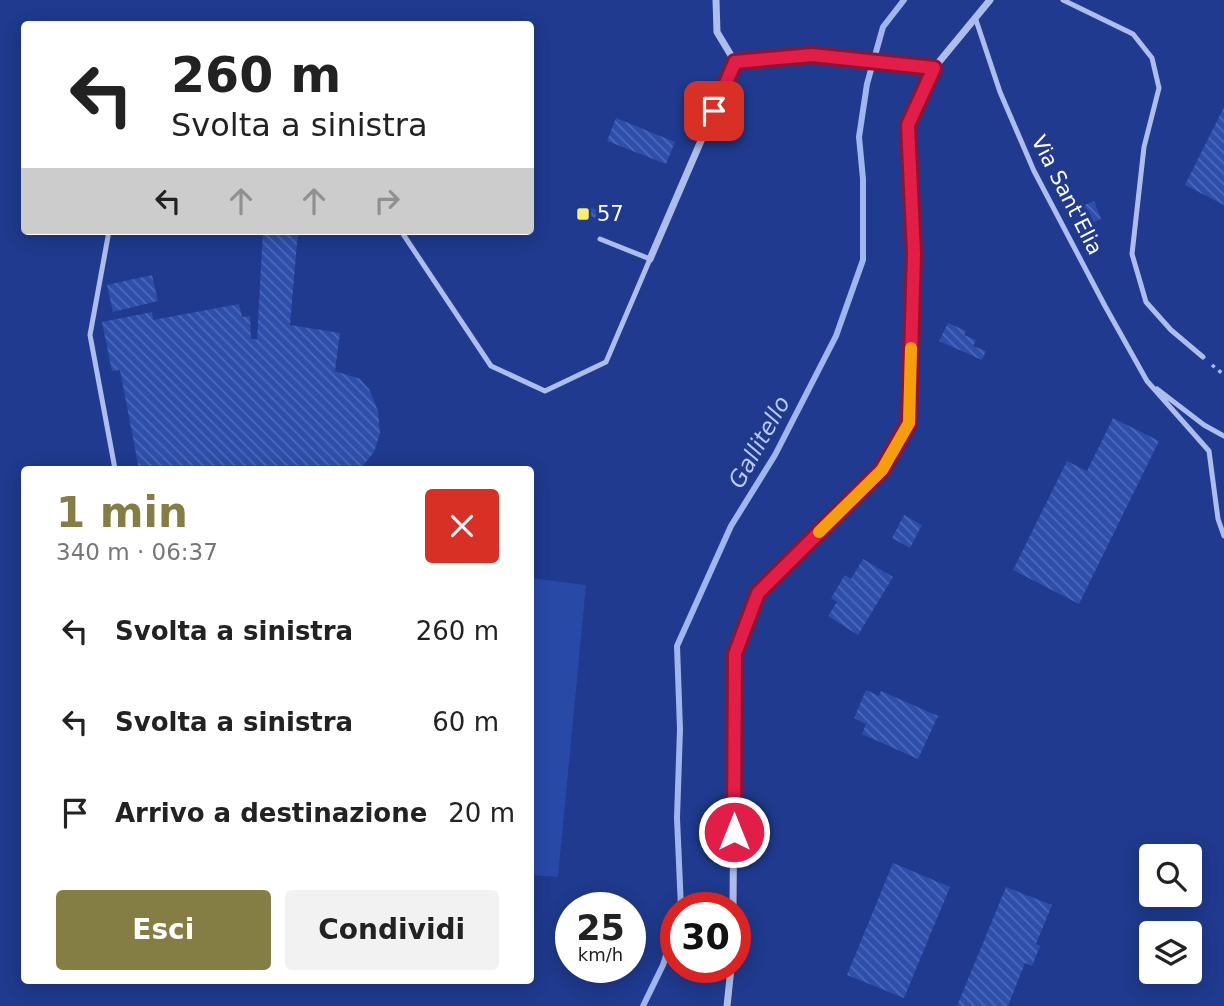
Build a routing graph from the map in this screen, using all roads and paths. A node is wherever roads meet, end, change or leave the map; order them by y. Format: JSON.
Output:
{"nodes":[{"id":1,"x":716,"y":0,"type":"edge"},
{"id":2,"x":990,"y":0,"type":"edge"},
{"id":3,"x":1063,"y":0,"type":"edge"},
{"id":4,"x":975,"y":17,"type":"junction"},
{"id":5,"x":735,"y":62,"type":"junction"},
{"id":6,"x":934,"y":68,"type":"junction"},
{"id":7,"x":108,"y":235,"type":"edge"},
{"id":8,"x":404,"y":235,"type":"edge"},
{"id":9,"x":600,"y":239,"type":"dead end"},
{"id":10,"x":650,"y":259,"type":"junction"},
{"id":11,"x":1203,"y":357,"type":"dead end"},
{"id":12,"x":1147,"y":381,"type":"junction"},
{"id":13,"x":1224,"y":436,"type":"edge"},
{"id":14,"x":114,"y":466,"type":"edge"},
{"id":15,"x":1224,"y":536,"type":"edge"},
{"id":16,"x":733,"y":892,"type":"edge"},
{"id":17,"x":729,"y":983,"type":"edge"},
{"id":18,"x":727,"y":1006,"type":"edge"}],
"edges":[{"from":1,"to":5,"type":"street"},
{"from":2,"to":4,"type":"street"},
{"from":3,"to":11,"type":"lane"},
{"from":4,"to":6,"type":"street"},
{"from":4,"to":12,"type":"lane","name":"Via Sant'Elia"},
{"from":5,"to":6,"type":"street"},
{"from":5,"to":10,"type":"street"},
{"from":6,"to":16,"type":"street"},
{"from":7,"to":14,"type":"lane"},
{"from":8,"to":10,"type":"lane"},
{"from":9,"to":10,"type":"lane"},
{"from":12,"to":13,"type":"lane","name":"Via Sant'Elia"},
{"from":12,"to":15,"type":"lane","name":"Via Sant'Elia"},
{"from":17,"to":18,"type":"street"}]}
